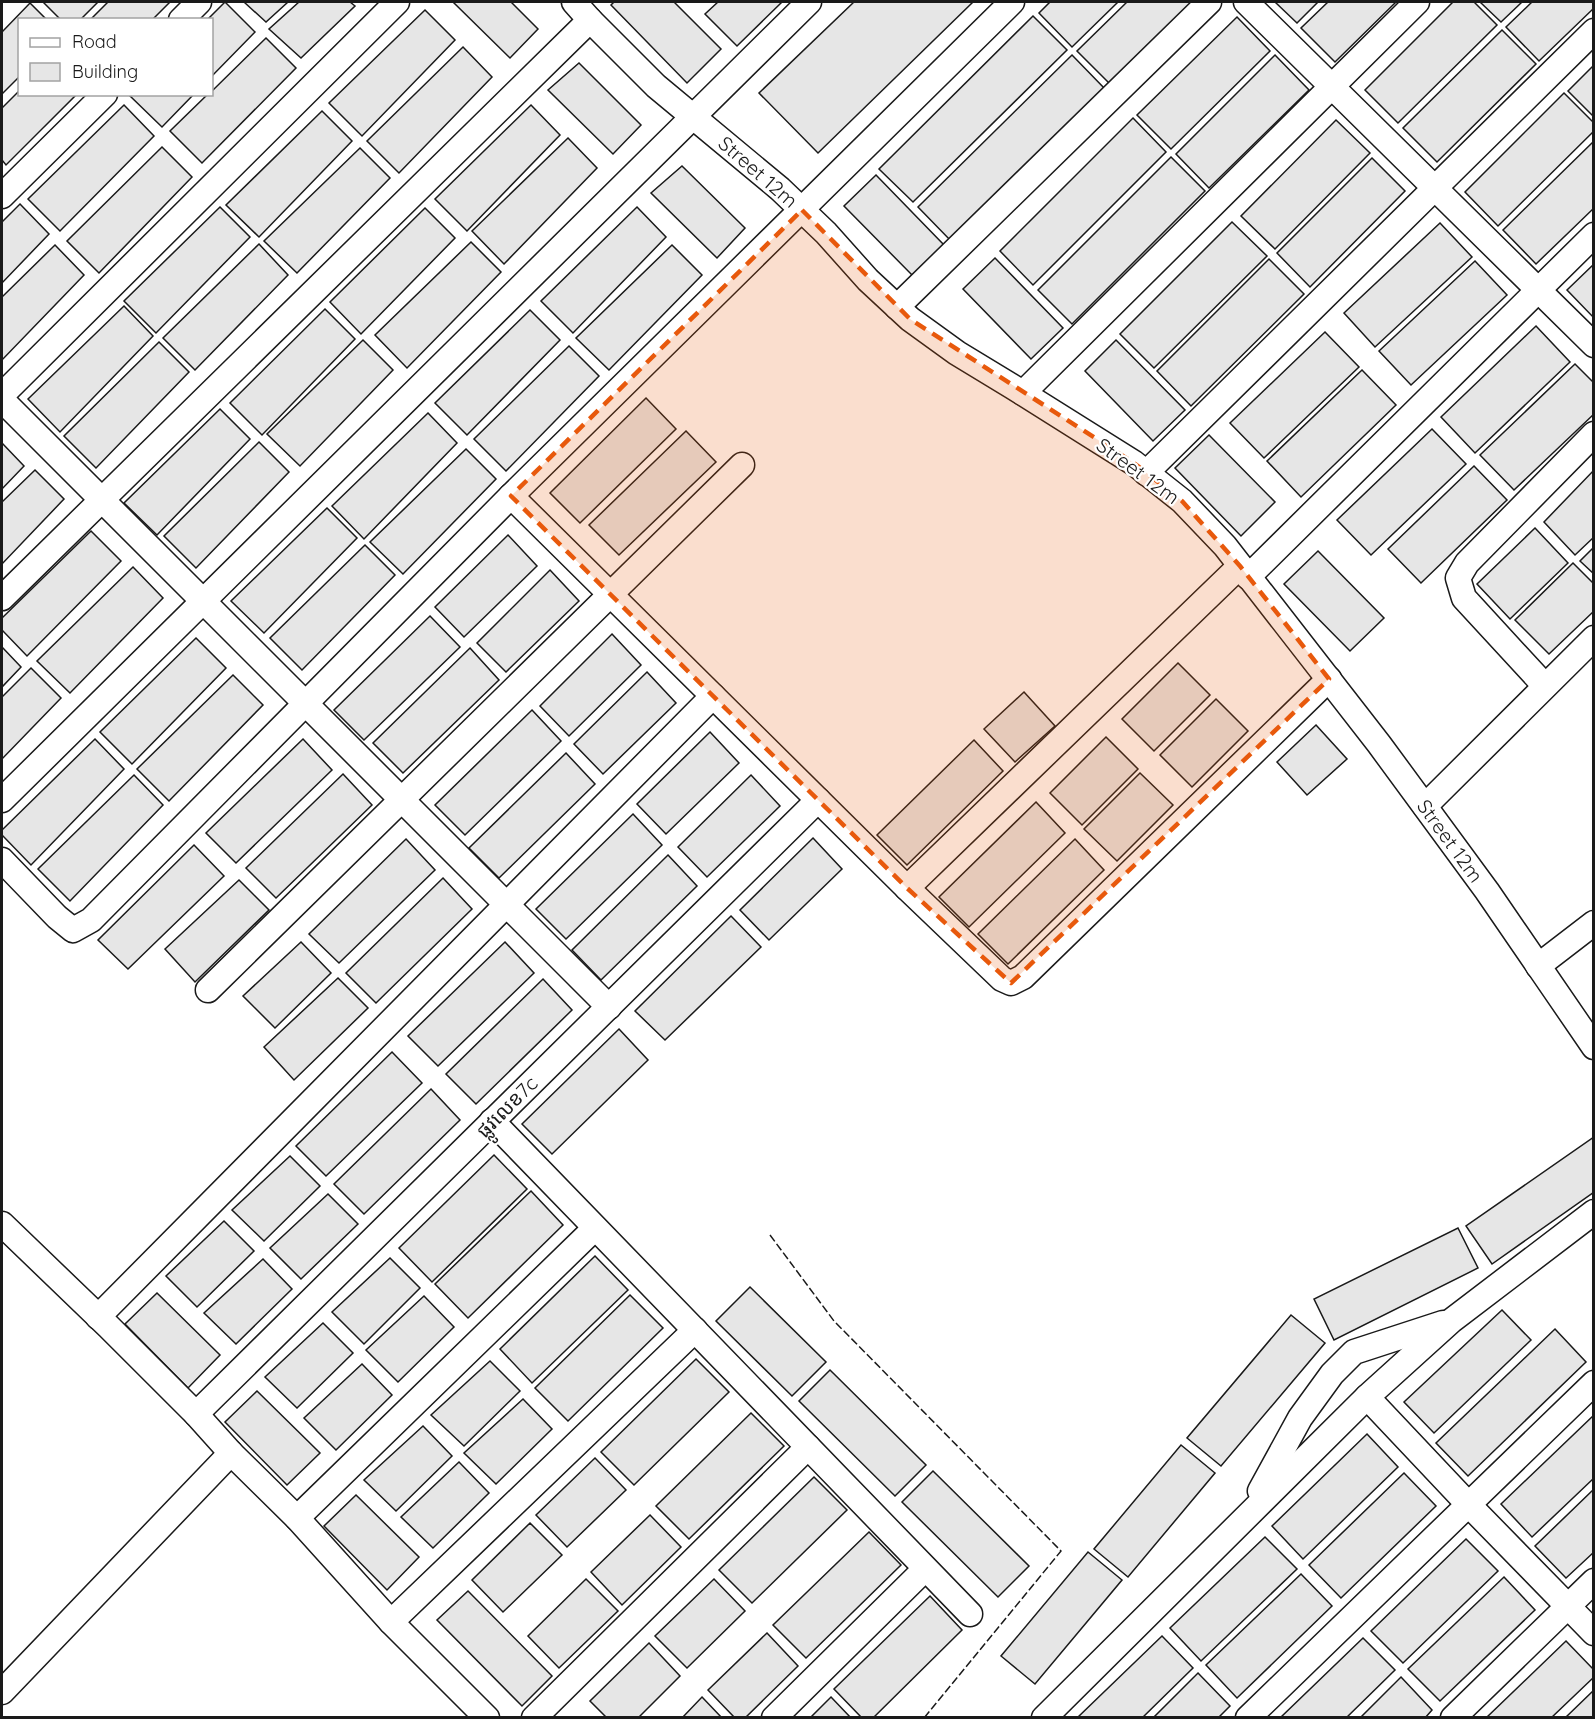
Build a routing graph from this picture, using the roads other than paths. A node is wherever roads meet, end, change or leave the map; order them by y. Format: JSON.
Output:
{"nodes":[{"id":1,"x":199,"y":2,"type":"edge"},
{"id":2,"x":398,"y":2,"type":"edge"},
{"id":3,"x":809,"y":2,"type":"edge"},
{"id":4,"x":1012,"y":2,"type":"edge"},
{"id":5,"x":1209,"y":2,"type":"edge"},
{"id":6,"x":1246,"y":2,"type":"edge"},
{"id":7,"x":1417,"y":2,"type":"edge"},
{"id":8,"x":582,"y":8,"type":"edge"},
{"id":9,"x":183,"y":18,"type":"edge"},
{"id":10,"x":1593,"y":31,"type":"edge"},
{"id":11,"x":1332,"y":86,"type":"junction"},
{"id":12,"x":103,"y":96,"type":"edge"},
{"id":13,"x":694,"y":117,"type":"junction"},
{"id":14,"x":1435,"y":188,"type":"junction"},
{"id":15,"x":2,"y":196,"type":"edge"},
{"id":16,"x":802,"y":210,"type":"junction"},
{"id":17,"x":1593,"y":235,"type":"edge"},
{"id":18,"x":1538,"y":290,"type":"junction"},
{"id":19,"x":897,"y":307,"type":"junction"},
{"id":20,"x":1593,"y":345,"type":"edge"},
{"id":21,"x":1023,"y":393,"type":"junction"},
{"id":22,"x":2,"y":395,"type":"edge"},
{"id":23,"x":2,"y":400,"type":"edge"},
{"id":24,"x":1593,"y":434,"type":"edge"},
{"id":25,"x":742,"y":465,"type":"dead end"},
{"id":26,"x":1146,"y":473,"type":"junction"},
{"id":27,"x":511,"y":496,"type":"junction"},
{"id":28,"x":101,"y":500,"type":"junction"},
{"id":29,"x":1244,"y":571,"type":"junction"},
{"id":30,"x":610,"y":594,"type":"junction"},
{"id":31,"x":2,"y":598,"type":"edge"},
{"id":32,"x":203,"y":601,"type":"junction"},
{"id":33,"x":1593,"y":638,"type":"edge"},
{"id":34,"x":1329,"y":680,"type":"junction"},
{"id":35,"x":1545,"y":686,"type":"junction"},
{"id":36,"x":713,"y":696,"type":"junction"},
{"id":37,"x":305,"y":704,"type":"junction"},
{"id":38,"x":2,"y":800,"type":"edge"},
{"id":39,"x":401,"y":800,"type":"junction"},
{"id":40,"x":818,"y":800,"type":"junction"},
{"id":41,"x":1425,"y":806,"type":"junction"},
{"id":42,"x":2,"y":860,"type":"edge"},
{"id":43,"x":907,"y":888,"type":"junction"},
{"id":44,"x":506,"y":905,"type":"junction"},
{"id":45,"x":1593,"y":923,"type":"edge"},
{"id":46,"x":1538,"y":966,"type":"junction"},
{"id":47,"x":208,"y":990,"type":"dead end"},
{"id":48,"x":609,"y":1007,"type":"junction"},
{"id":49,"x":1593,"y":1047,"type":"edge"},
{"id":50,"x":492,"y":1121,"type":"junction"},
{"id":51,"x":1593,"y":1212,"type":"edge"},
{"id":52,"x":2,"y":1224,"type":"edge"},
{"id":53,"x":595,"y":1228,"type":"junction"},
{"id":54,"x":98,"y":1317,"type":"junction"},
{"id":55,"x":1451,"y":1321,"type":"junction"},
{"id":56,"x":695,"y":1330,"type":"junction"},
{"id":57,"x":1593,"y":1383,"type":"edge"},
{"id":58,"x":1367,"y":1397,"type":"junction"},
{"id":59,"x":196,"y":1414,"type":"junction"},
{"id":60,"x":808,"y":1447,"type":"junction"},
{"id":61,"x":231,"y":1453,"type":"junction"},
{"id":62,"x":1468,"y":1504,"type":"junction"},
{"id":63,"x":1248,"y":1514,"type":"junction"},
{"id":64,"x":297,"y":1518,"type":"junction"},
{"id":65,"x":925,"y":1569,"type":"junction"},
{"id":66,"x":1593,"y":1581,"type":"edge"},
{"id":67,"x":1567,"y":1606,"type":"junction"},
{"id":68,"x":970,"y":1614,"type":"dead end"},
{"id":69,"x":391,"y":1622,"type":"junction"},
{"id":70,"x":1593,"y":1633,"type":"edge"},
{"id":71,"x":2,"y":1692,"type":"edge"},
{"id":72,"x":487,"y":1718,"type":"edge"},
{"id":73,"x":534,"y":1718,"type":"edge"},
{"id":74,"x":774,"y":1718,"type":"edge"},
{"id":75,"x":1044,"y":1718,"type":"edge"},
{"id":76,"x":1248,"y":1718,"type":"edge"},
{"id":77,"x":1453,"y":1718,"type":"edge"}],
"edges":[{"from":1,"to":9,"type":"street"},
{"from":2,"to":22,"type":"street"},
{"from":3,"to":13,"type":"street"},
{"from":4,"to":16,"type":"street"},
{"from":5,"to":19,"type":"street"},
{"from":6,"to":11,"type":"street"},
{"from":7,"to":11,"type":"street"},
{"from":8,"to":13,"type":"street","name":"Street 12m"},
{"from":8,"to":28,"type":"street"},
{"from":10,"to":14,"type":"street"},
{"from":11,"to":14,"type":"street"},
{"from":11,"to":21,"type":"street"},
{"from":12,"to":15,"type":"street"},
{"from":13,"to":16,"type":"street","name":"Street 12m"},
{"from":13,"to":32,"type":"street"},
{"from":14,"to":18,"type":"street"},
{"from":14,"to":26,"type":"street"},
{"from":16,"to":19,"type":"street","name":"Street 12m"},
{"from":16,"to":27,"type":"street"},
{"from":17,"to":18,"type":"street"},
{"from":18,"to":20,"type":"street"},
{"from":18,"to":29,"type":"street"},
{"from":19,"to":21,"type":"street","name":"Street 12m"},
{"from":21,"to":26,"type":"street","name":"Street 12m"},
{"from":23,"to":28,"type":"street"},
{"from":24,"to":35,"type":"street"},
{"from":25,"to":30,"type":"street"},
{"from":26,"to":29,"type":"street","name":"Street 12m"},
{"from":27,"to":30,"type":"street"},
{"from":27,"to":37,"type":"street"},
{"from":28,"to":31,"type":"street"},
{"from":28,"to":32,"type":"street"},
{"from":29,"to":34,"type":"street","name":"Street 12m"},
{"from":29,"to":43,"type":"street"},
{"from":30,"to":36,"type":"street"},
{"from":30,"to":39,"type":"street"},
{"from":32,"to":37,"type":"street"},
{"from":32,"to":38,"type":"street"},
{"from":33,"to":35,"type":"street"},
{"from":34,"to":41,"type":"street","name":"Street 12m"},
{"from":34,"to":43,"type":"street"},
{"from":35,"to":41,"type":"street"},
{"from":36,"to":40,"type":"street"},
{"from":36,"to":44,"type":"street"},
{"from":37,"to":39,"type":"street"},
{"from":37,"to":42,"type":"street"},
{"from":39,"to":44,"type":"street"},
{"from":39,"to":47,"type":"street"},
{"from":40,"to":43,"type":"street"},
{"from":40,"to":48,"type":"street","name":"ផ្លូវលេខ7c"},
{"from":41,"to":46,"type":"street","name":"Street 12m"},
{"from":44,"to":48,"type":"street"},
{"from":44,"to":54,"type":"street"},
{"from":45,"to":46,"type":"street"},
{"from":46,"to":49,"type":"street","name":"Street 12m"},
{"from":48,"to":50,"type":"street","name":"ផ្លូវលេខ7c"},
{"from":50,"to":53,"type":"street"},
{"from":50,"to":59,"type":"street","name":"ផ្លូវលេខ7c"},
{"from":51,"to":55,"type":"street"},
{"from":52,"to":54,"type":"street"},
{"from":53,"to":56,"type":"street"},
{"from":53,"to":64,"type":"street"},
{"from":54,"to":59,"type":"street"},
{"from":55,"to":58,"type":"street"},
{"from":55,"to":63,"type":"street"},
{"from":56,"to":60,"type":"street"},
{"from":56,"to":69,"type":"street"},
{"from":57,"to":62,"type":"street"},
{"from":58,"to":62,"type":"street"},
{"from":58,"to":63,"type":"street"},
{"from":59,"to":61,"type":"street"},
{"from":60,"to":65,"type":"street"},
{"from":60,"to":73,"type":"street"},
{"from":61,"to":64,"type":"street"},
{"from":61,"to":71,"type":"street"},
{"from":62,"to":67,"type":"street"},
{"from":62,"to":76,"type":"street"},
{"from":63,"to":75,"type":"street"},
{"from":64,"to":69,"type":"street"},
{"from":65,"to":68,"type":"street"},
{"from":65,"to":74,"type":"street"},
{"from":66,"to":67,"type":"street"},
{"from":67,"to":70,"type":"street"},
{"from":67,"to":77,"type":"street"},
{"from":69,"to":72,"type":"street"}]}
